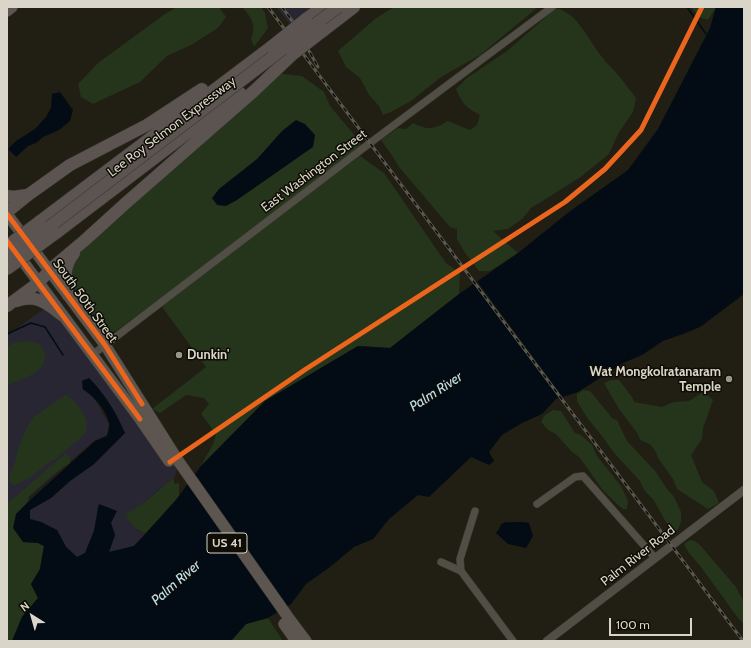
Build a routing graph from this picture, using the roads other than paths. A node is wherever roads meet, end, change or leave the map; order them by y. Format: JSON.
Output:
{"nodes":[{"id":1,"x":12,"y":7,"type":"edge"},
{"id":2,"x":323,"y":7,"type":"edge"},
{"id":3,"x":338,"y":7,"type":"edge"},
{"id":4,"x":354,"y":7,"type":"edge"},
{"id":5,"x":552,"y":7,"type":"edge"},
{"id":6,"x":7,"y":11,"type":"edge"},
{"id":7,"x":283,"y":62,"type":"junction"},
{"id":8,"x":248,"y":63,"type":"junction"},
{"id":9,"x":28,"y":195,"type":"junction"},
{"id":10,"x":7,"y":196,"type":"edge"},
{"id":11,"x":7,"y":213,"type":"edge"},
{"id":12,"x":7,"y":241,"type":"edge"},
{"id":13,"x":84,"y":241,"type":"junction"},
{"id":14,"x":7,"y":246,"type":"edge"},
{"id":15,"x":7,"y":258,"type":"edge"},
{"id":16,"x":7,"y":269,"type":"edge"},
{"id":17,"x":49,"y":270,"type":"junction"},
{"id":18,"x":38,"y":283,"type":"junction"},
{"id":19,"x":68,"y":295,"type":"junction"},
{"id":20,"x":8,"y":305,"type":"edge"},
{"id":21,"x":62,"y":315,"type":"junction"},
{"id":22,"x":105,"y":345,"type":"junction"},
{"id":23,"x":92,"y":355,"type":"junction"},
{"id":24,"x":176,"y":464,"type":"junction"},
{"id":25,"x":744,"y":490,"type":"edge"},
{"id":26,"x":537,"y":504,"type":"dead end"},
{"id":27,"x":475,"y":511,"type":"dead end"},
{"id":28,"x":655,"y":558,"type":"junction"},
{"id":29,"x":441,"y":562,"type":"dead end"},
{"id":30,"x":460,"y":571,"type":"junction"},
{"id":31,"x":285,"y":619,"type":"junction"},
{"id":32,"x":296,"y":641,"type":"edge"},
{"id":33,"x":306,"y":641,"type":"edge"},
{"id":34,"x":513,"y":641,"type":"edge"},
{"id":35,"x":547,"y":641,"type":"edge"}],
"edges":[{"from":1,"to":6,"type":"main road"},
{"from":2,"to":8,"type":"highway","name":"Lee Roy Selmon Expressway","bridge":true},
{"from":3,"to":15,"type":"highway","bridge":true},
{"from":4,"to":7,"type":"highway","name":"Lee Roy Selmon Expressway","bridge":true},
{"from":5,"to":22,"type":"street","name":"East Washington Street"},
{"from":7,"to":13,"type":"highway"},
{"from":7,"to":16,"type":"highway","name":"Lee Roy Selmon Expressway","bridge":true},
{"from":8,"to":9,"type":"highway"},
{"from":8,"to":14,"type":"highway","name":"Lee Roy Selmon Expressway","bridge":true},
{"from":9,"to":10,"type":"highway"},
{"from":9,"to":11,"type":"highway"},
{"from":11,"to":17,"type":"main road","name":"South 50th Street","number":"US 41"},
{"from":12,"to":18,"type":"main road","name":"South 50th Street","number":"US 41"},
{"from":13,"to":17,"type":"highway"},
{"from":13,"to":19,"type":"highway"},
{"from":17,"to":18,"type":"highway"},
{"from":17,"to":19,"type":"main road","name":"South 50th Street","number":"US 41"},
{"from":18,"to":20,"type":"highway"},
{"from":18,"to":21,"type":"main road","name":"South 50th Street","number":"US 41"},
{"from":19,"to":22,"type":"main road","name":"South 50th Street","number":"US 41"},
{"from":20,"to":21,"type":"highway"},
{"from":21,"to":23,"type":"main road","name":"South 50th Street","number":"US 41"},
{"from":22,"to":23,"type":"street","name":"East Washington Street"},
{"from":22,"to":24,"type":"main road","name":"South 50th Street","number":"US 41"},
{"from":23,"to":24,"type":"main road","name":"South 50th Street","number":"US 41"},
{"from":24,"to":31,"type":"main road","name":"South 50th Street","number":"US 41"},
{"from":25,"to":28,"type":"street","name":"Palm River Road"},
{"from":26,"to":28,"type":"street"},
{"from":27,"to":30,"type":"street"},
{"from":28,"to":35,"type":"street","name":"Palm River Road"},
{"from":29,"to":30,"type":"street"},
{"from":30,"to":34,"type":"street"},
{"from":31,"to":32,"type":"main road","name":"South 50th Street","number":"US 41"},
{"from":31,"to":33,"type":"main road","name":"South 50th Street","number":"US 41"}]}
